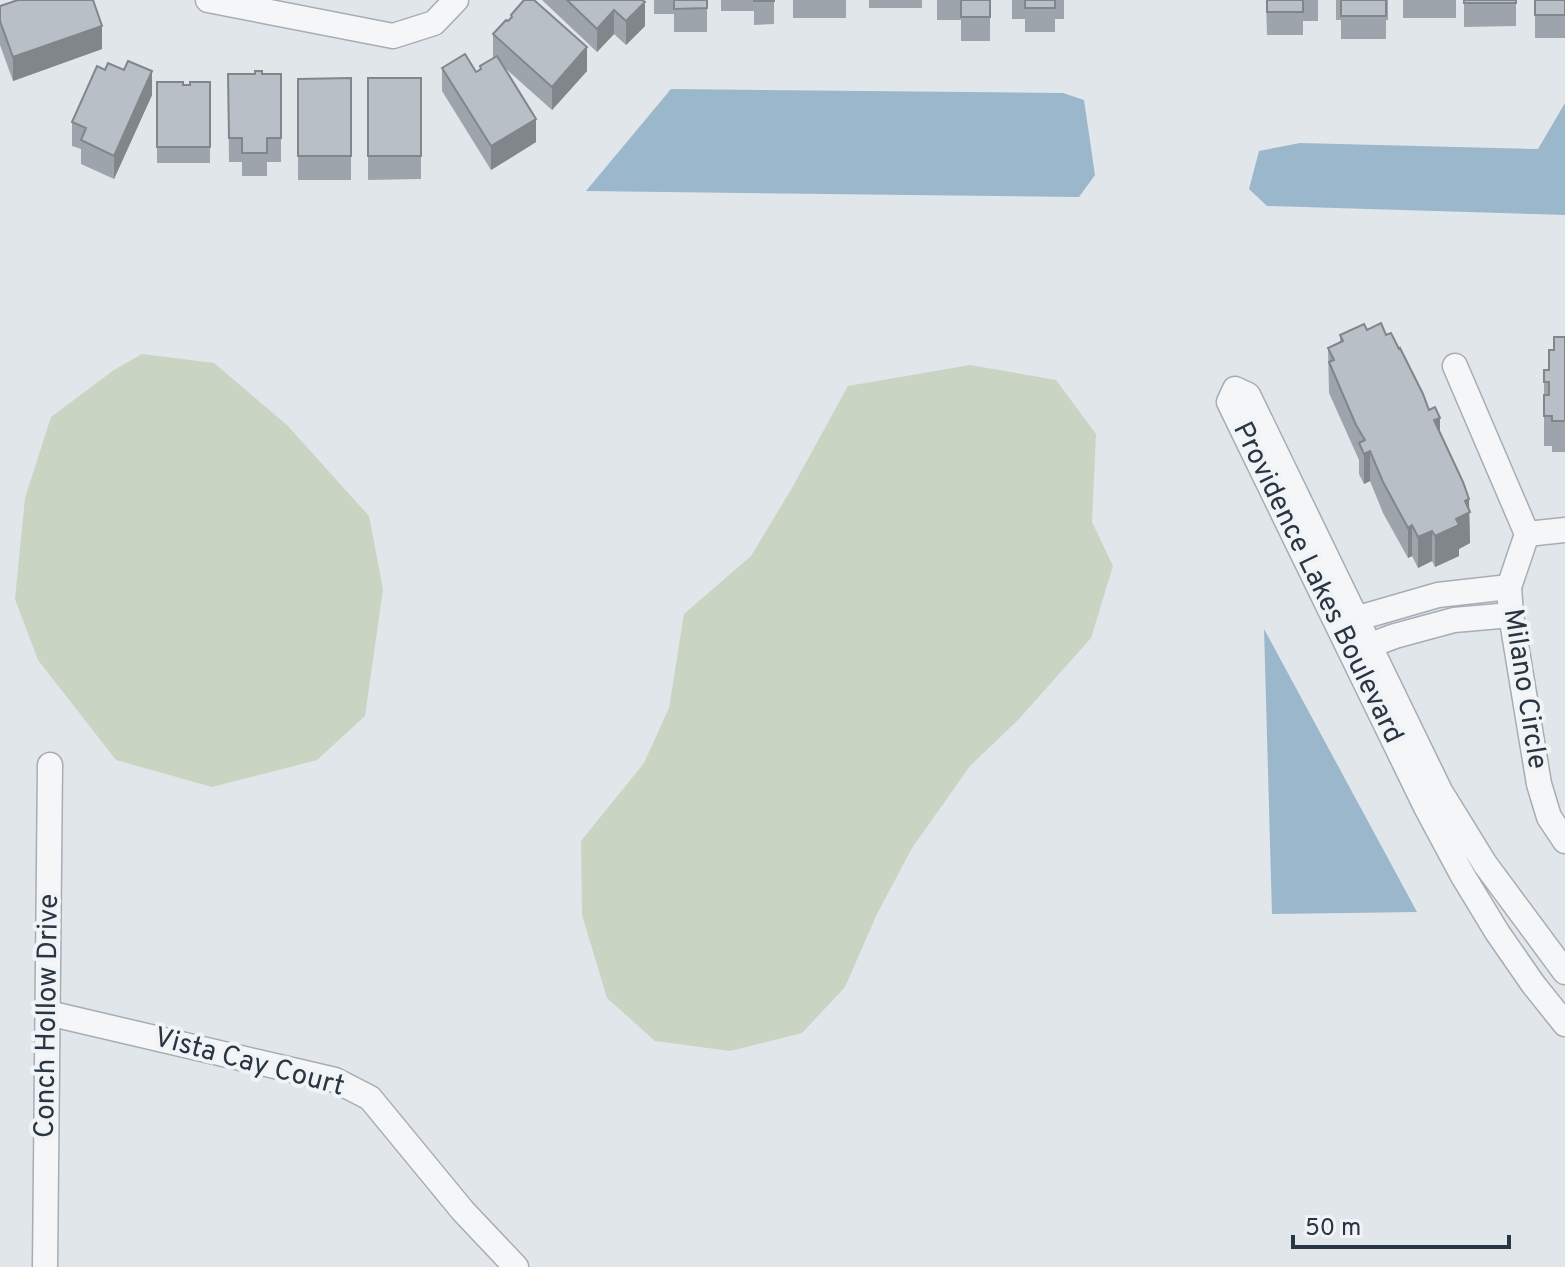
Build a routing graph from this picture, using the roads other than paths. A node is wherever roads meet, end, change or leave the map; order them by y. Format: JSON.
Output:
{"nodes":[{"id":1,"x":208,"y":0,"type":"edge"},
{"id":2,"x":456,"y":0,"type":"edge"},
{"id":3,"x":1455,"y":366,"type":"dead end"},
{"id":4,"x":1565,"y":530,"type":"edge"},
{"id":5,"x":1527,"y":534,"type":"junction"},
{"id":6,"x":1509,"y":587,"type":"junction"},
{"id":7,"x":1511,"y":615,"type":"junction"},
{"id":8,"x":1355,"y":619,"type":"junction"},
{"id":9,"x":1368,"y":646,"type":"junction"},
{"id":10,"x":50,"y":765,"type":"dead end"},
{"id":11,"x":1565,"y":841,"type":"edge"},
{"id":12,"x":1565,"y":972,"type":"edge"},
{"id":13,"x":48,"y":1013,"type":"junction"},
{"id":14,"x":1565,"y":1024,"type":"edge"},
{"id":15,"x":45,"y":1267,"type":"edge"},
{"id":16,"x":516,"y":1267,"type":"edge"}],
"edges":[{"from":1,"to":2,"type":"street"},
{"from":3,"to":5,"type":"street"},
{"from":4,"to":5,"type":"street"},
{"from":5,"to":6,"type":"street","name":"Milano Circle"},
{"from":6,"to":7,"type":"street","name":"Milano Circle"},
{"from":6,"to":8,"type":"street"},
{"from":7,"to":9,"type":"street"},
{"from":7,"to":11,"type":"street","name":"Milano Circle"},
{"from":8,"to":9,"type":"street","name":"Providence Lakes Boulevard"},
{"from":8,"to":14,"type":"street","name":"Providence Lakes Boulevard"},
{"from":9,"to":12,"type":"street","name":"Providence Lakes Boulevard"},
{"from":10,"to":13,"type":"street","name":"Conch Hollow Drive"},
{"from":13,"to":15,"type":"street","name":"Conch Hollow Drive"},
{"from":13,"to":16,"type":"street","name":"Vista Cay Court"}]}
